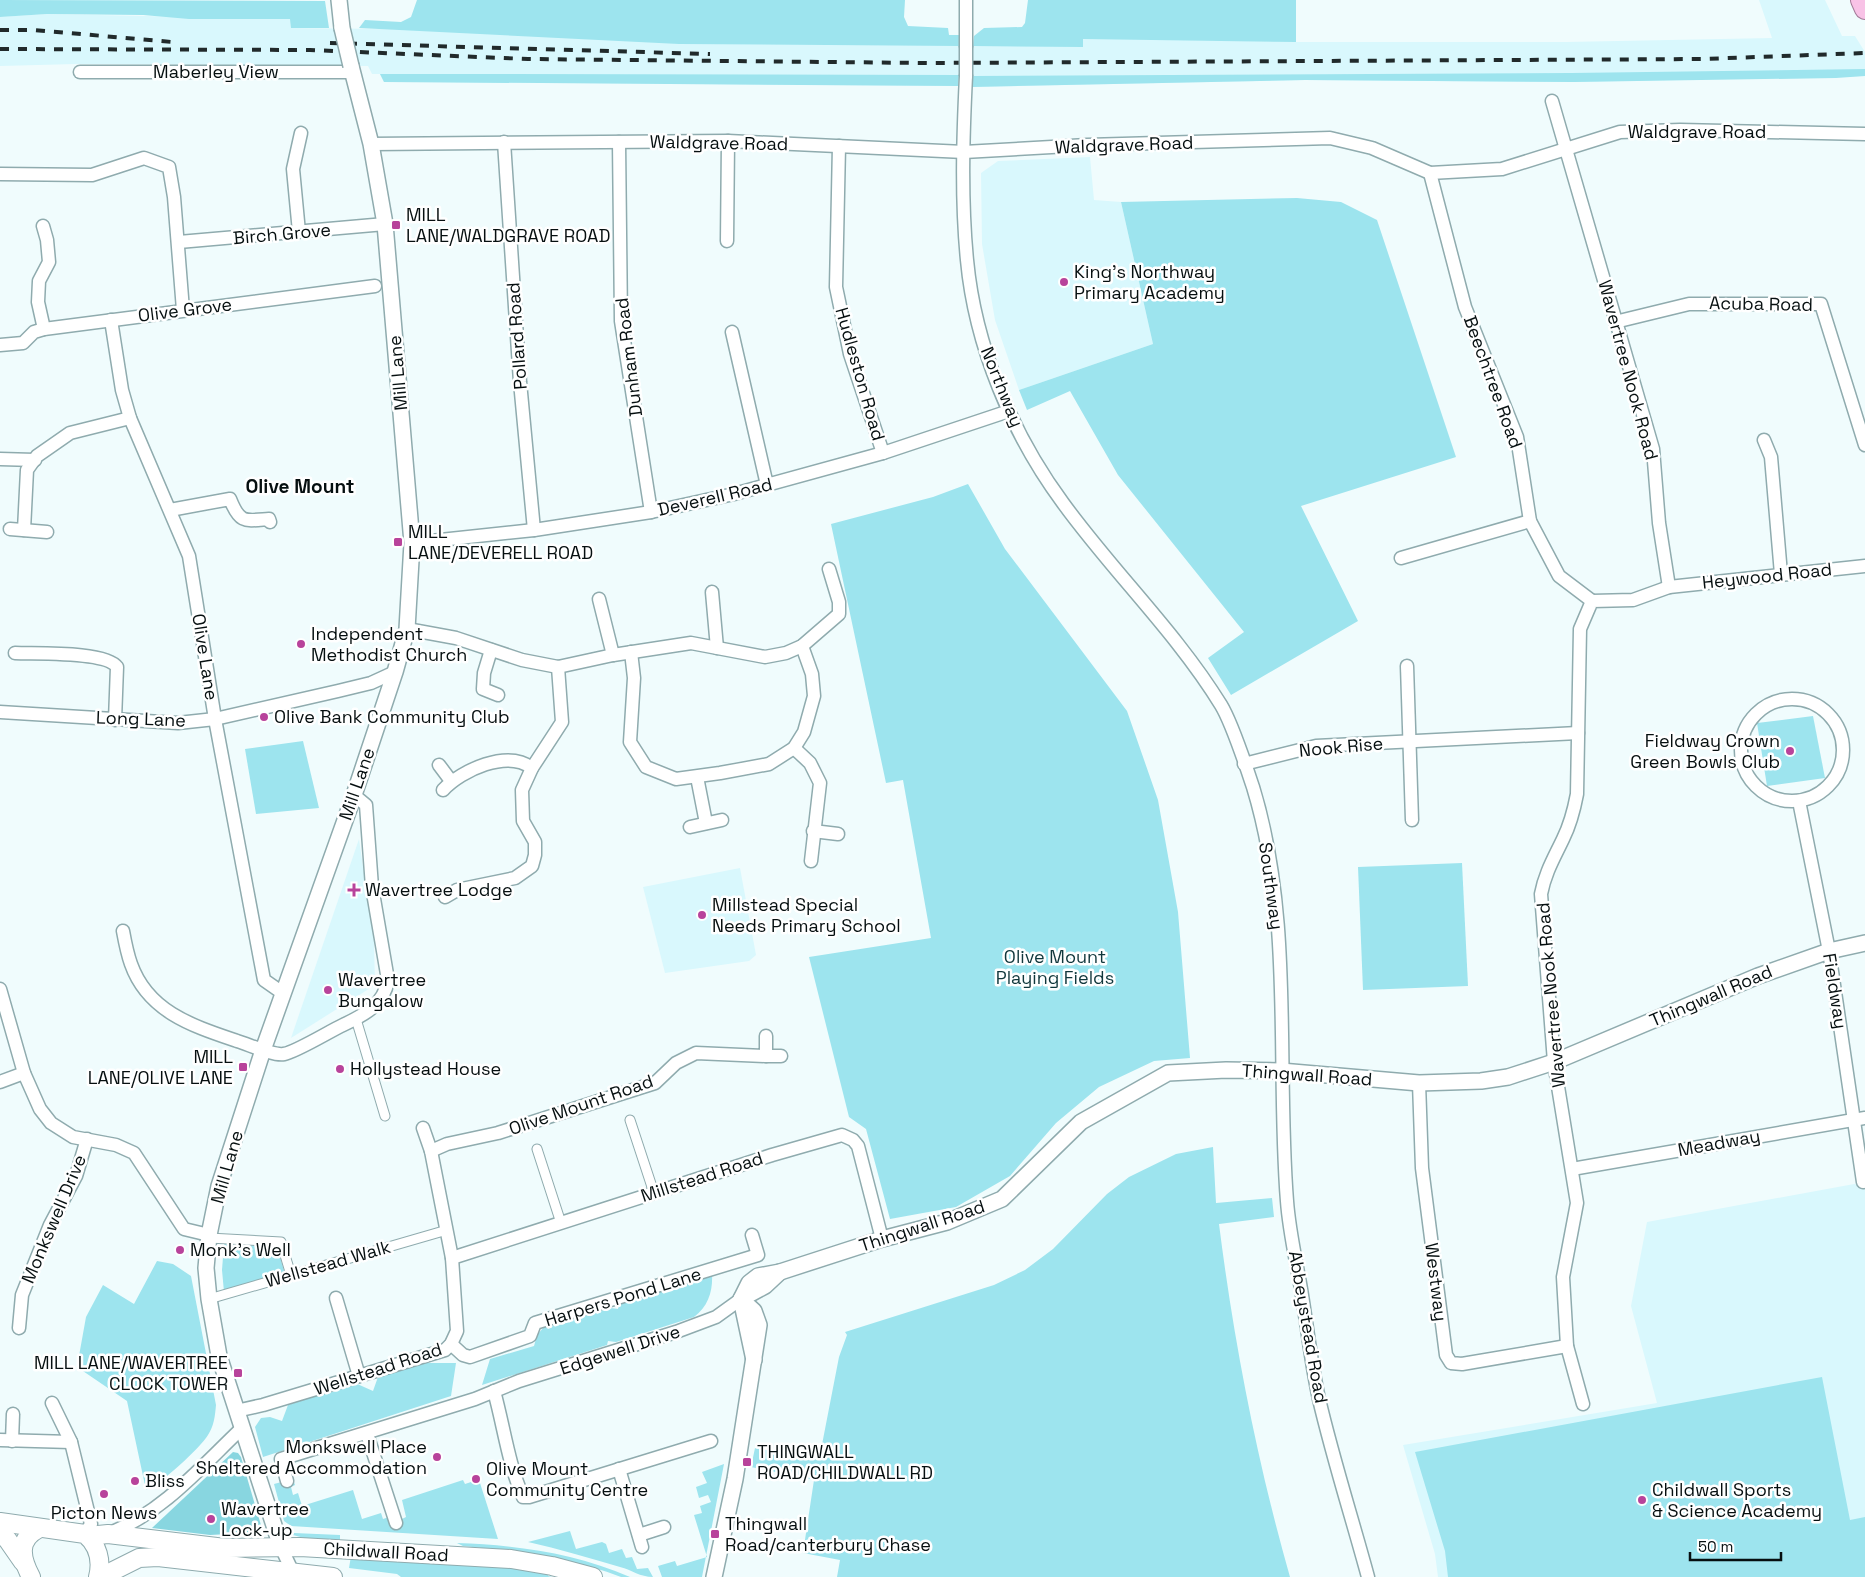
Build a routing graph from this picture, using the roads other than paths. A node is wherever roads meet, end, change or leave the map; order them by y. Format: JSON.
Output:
{"nodes":[{"id":1,"x":339,"y":0,"type":"edge"},
{"id":2,"x":966,"y":0,"type":"edge"},
{"id":3,"x":1861,"y":0,"type":"edge"},
{"id":4,"x":1865,"y":9,"type":"edge"},
{"id":5,"x":352,"y":69,"type":"junction"},
{"id":6,"x":80,"y":72,"type":"dead end"},
{"id":7,"x":1552,"y":101,"type":"dead end"},
{"id":8,"x":301,"y":133,"type":"dead end"},
{"id":9,"x":1865,"y":134,"type":"edge"},
{"id":10,"x":728,"y":141,"type":"junction"},
{"id":11,"x":504,"y":142,"type":"junction"},
{"id":12,"x":619,"y":142,"type":"junction"},
{"id":13,"x":371,"y":144,"type":"junction"},
{"id":14,"x":839,"y":146,"type":"junction"},
{"id":15,"x":1566,"y":149,"type":"junction"},
{"id":16,"x":964,"y":152,"type":"junction"},
{"id":17,"x":1430,"y":173,"type":"junction"},
{"id":18,"x":0,"y":174,"type":"edge"},
{"id":19,"x":385,"y":224,"type":"junction"},
{"id":20,"x":44,"y":226,"type":"dead end"},
{"id":21,"x":299,"y":232,"type":"junction"},
{"id":22,"x":727,"y":240,"type":"dead end"},
{"id":23,"x":178,"y":242,"type":"junction"},
{"id":24,"x":375,"y":286,"type":"dead end"},
{"id":25,"x":183,"y":310,"type":"junction"},
{"id":26,"x":111,"y":320,"type":"junction"},
{"id":27,"x":1615,"y":322,"type":"junction"},
{"id":28,"x":44,"y":330,"type":"junction"},
{"id":29,"x":732,"y":332,"type":"dead end"},
{"id":30,"x":0,"y":345,"type":"edge"},
{"id":31,"x":1009,"y":411,"type":"junction"},
{"id":32,"x":130,"y":418,"type":"junction"},
{"id":33,"x":1764,"y":440,"type":"dead end"},
{"id":34,"x":1865,"y":445,"type":"edge"},
{"id":35,"x":883,"y":453,"type":"junction"},
{"id":36,"x":0,"y":458,"type":"edge"},
{"id":37,"x":35,"y":460,"type":"junction"},
{"id":38,"x":767,"y":485,"type":"junction"},
{"id":39,"x":170,"y":510,"type":"junction"},
{"id":40,"x":651,"y":512,"type":"junction"},
{"id":41,"x":1530,"y":521,"type":"junction"},
{"id":42,"x":270,"y":522,"type":"dead end"},
{"id":43,"x":10,"y":530,"type":"dead end"},
{"id":44,"x":24,"y":530,"type":"junction"},
{"id":45,"x":534,"y":530,"type":"junction"},
{"id":46,"x":47,"y":532,"type":"dead end"},
{"id":47,"x":412,"y":543,"type":"junction"},
{"id":48,"x":1400,"y":558,"type":"dead end"},
{"id":49,"x":1865,"y":566,"type":"edge"},
{"id":50,"x":829,"y":569,"type":"dead end"},
{"id":51,"x":1781,"y":574,"type":"junction"},
{"id":52,"x":821,"y":585,"type":"dead end"},
{"id":53,"x":834,"y":586,"type":"junction"},
{"id":54,"x":1669,"y":587,"type":"junction"},
{"id":55,"x":712,"y":592,"type":"dead end"},
{"id":56,"x":600,"y":598,"type":"dead end"},
{"id":57,"x":1592,"y":601,"type":"junction"},
{"id":58,"x":407,"y":629,"type":"junction"},
{"id":59,"x":802,"y":646,"type":"junction"},
{"id":60,"x":717,"y":648,"type":"junction"},
{"id":61,"x":491,"y":650,"type":"junction"},
{"id":62,"x":631,"y":652,"type":"junction"},
{"id":63,"x":15,"y":653,"type":"dead end"},
{"id":64,"x":613,"y":655,"type":"junction"},
{"id":65,"x":1407,"y":666,"type":"dead end"},
{"id":66,"x":558,"y":667,"type":"junction"},
{"id":67,"x":395,"y":672,"type":"junction"},
{"id":68,"x":498,"y":695,"type":"dead end"},
{"id":69,"x":1223,"y":708,"type":"joint"},
{"id":70,"x":0,"y":712,"type":"edge"},
{"id":71,"x":215,"y":718,"type":"junction"},
{"id":72,"x":115,"y":720,"type":"junction"},
{"id":73,"x":1578,"y":733,"type":"junction"},
{"id":74,"x":1410,"y":742,"type":"junction"},
{"id":75,"x":794,"y":748,"type":"junction"},
{"id":76,"x":1244,"y":764,"type":"junction"},
{"id":77,"x":439,"y":766,"type":"dead end"},
{"id":78,"x":532,"y":768,"type":"junction"},
{"id":79,"x":697,"y":776,"type":"junction"},
{"id":80,"x":354,"y":795,"type":"junction"},
{"id":81,"x":1799,"y":801,"type":"junction"},
{"id":82,"x":722,"y":820,"type":"dead end"},
{"id":83,"x":1412,"y":820,"type":"dead end"},
{"id":84,"x":706,"y":824,"type":"junction"},
{"id":85,"x":690,"y":827,"type":"dead end"},
{"id":86,"x":813,"y":831,"type":"junction"},
{"id":87,"x":838,"y":834,"type":"dead end"},
{"id":88,"x":810,"y":861,"type":"dead end"},
{"id":89,"x":445,"y":897,"type":"dead end"},
{"id":90,"x":123,"y":931,"type":"dead end"},
{"id":91,"x":1865,"y":943,"type":"edge"},
{"id":92,"x":1829,"y":951,"type":"junction"},
{"id":93,"x":0,"y":989,"type":"edge"},
{"id":94,"x":284,"y":994,"type":"junction"},
{"id":95,"x":356,"y":1019,"type":"junction"},
{"id":96,"x":766,"y":1036,"type":"dead end"},
{"id":97,"x":263,"y":1050,"type":"junction"},
{"id":98,"x":766,"y":1056,"type":"junction"},
{"id":99,"x":781,"y":1056,"type":"dead end"},
{"id":100,"x":1554,"y":1062,"type":"junction"},
{"id":101,"x":1281,"y":1071,"type":"junction"},
{"id":102,"x":24,"y":1073,"type":"junction"},
{"id":103,"x":0,"y":1082,"type":"edge"},
{"id":104,"x":1418,"y":1083,"type":"junction"},
{"id":105,"x":385,"y":1116,"type":"dead end"},
{"id":106,"x":1860,"y":1118,"type":"edge"},
{"id":107,"x":630,"y":1120,"type":"dead end"},
{"id":108,"x":423,"y":1128,"type":"dead end"},
{"id":109,"x":87,"y":1140,"type":"junction"},
{"id":110,"x":537,"y":1148,"type":"dead end"},
{"id":111,"x":431,"y":1151,"type":"junction"},
{"id":112,"x":1572,"y":1169,"type":"junction"},
{"id":113,"x":1863,"y":1182,"type":"dead end"},
{"id":114,"x":654,"y":1193,"type":"junction"},
{"id":115,"x":561,"y":1223,"type":"junction"},
{"id":116,"x":447,"y":1230,"type":"junction"},
{"id":117,"x":752,"y":1235,"type":"dead end"},
{"id":118,"x":209,"y":1236,"type":"junction"},
{"id":119,"x":882,"y":1239,"type":"junction"},
{"id":120,"x":452,"y":1258,"type":"junction"},
{"id":121,"x":291,"y":1275,"type":"junction"},
{"id":122,"x":336,"y":1298,"type":"dead end"},
{"id":123,"x":209,"y":1299,"type":"junction"},
{"id":124,"x":741,"y":1299,"type":"junction"},
{"id":125,"x":19,"y":1328,"type":"dead end"},
{"id":126,"x":451,"y":1344,"type":"junction"},
{"id":127,"x":1567,"y":1346,"type":"junction"},
{"id":128,"x":359,"y":1376,"type":"junction"},
{"id":129,"x":494,"y":1391,"type":"junction"},
{"id":130,"x":52,"y":1403,"type":"dead end"},
{"id":131,"x":1583,"y":1404,"type":"dead end"},
{"id":132,"x":236,"y":1411,"type":"junction"},
{"id":133,"x":13,"y":1414,"type":"dead end"},
{"id":134,"x":241,"y":1429,"type":"junction"},
{"id":135,"x":367,"y":1434,"type":"junction"},
{"id":136,"x":6,"y":1440,"type":"edge"},
{"id":137,"x":710,"y":1440,"type":"dead end"},
{"id":138,"x":71,"y":1442,"type":"junction"},
{"id":139,"x":619,"y":1469,"type":"junction"},
{"id":140,"x":287,"y":1480,"type":"dead end"},
{"id":141,"x":0,"y":1522,"type":"edge"},
{"id":142,"x":396,"y":1523,"type":"dead end"},
{"id":143,"x":664,"y":1527,"type":"dead end"},
{"id":144,"x":38,"y":1529,"type":"junction"},
{"id":145,"x":108,"y":1534,"type":"junction"},
{"id":146,"x":0,"y":1535,"type":"edge"},
{"id":147,"x":86,"y":1535,"type":"junction"},
{"id":148,"x":281,"y":1547,"type":"junction"},
{"id":149,"x":27,"y":1570,"type":"edge"},
{"id":150,"x":293,"y":1574,"type":"edge"},
{"id":151,"x":100,"y":1577,"type":"edge"},
{"id":152,"x":333,"y":1577,"type":"edge"},
{"id":153,"x":594,"y":1577,"type":"edge"},
{"id":154,"x":714,"y":1577,"type":"edge"},
{"id":155,"x":1368,"y":1577,"type":"edge"}],
"edges":[{"from":1,"to":5,"type":"street","name":"Mill Lane","bridge":true},
{"from":2,"to":16,"type":"street","name":"Northway","bridge":true},
{"from":3,"to":4,"type":"highway"},
{"from":5,"to":6,"type":"street","name":"Maberley View"},
{"from":5,"to":13,"type":"street","name":"Mill Lane"},
{"from":7,"to":15,"type":"street","name":"Wavertree Nook Road"},
{"from":8,"to":21,"type":"street"},
{"from":9,"to":15,"type":"street","name":"Waldgrave Road"},
{"from":10,"to":12,"type":"street","name":"Waldgrave Road"},
{"from":10,"to":14,"type":"street","name":"Waldgrave Road"},
{"from":10,"to":22,"type":"street"},
{"from":11,"to":12,"type":"street","name":"Waldgrave Road"},
{"from":11,"to":13,"type":"street","name":"Waldgrave Road"},
{"from":11,"to":45,"type":"street","name":"Pollard Road"},
{"from":12,"to":40,"type":"street","name":"Dunham Road"},
{"from":13,"to":19,"type":"street","name":"Mill Lane"},
{"from":14,"to":16,"type":"street","name":"Waldgrave Road"},
{"from":14,"to":35,"type":"street","name":"Hudleston Road"},
{"from":15,"to":17,"type":"street","name":"Waldgrave Road"},
{"from":15,"to":27,"type":"street","name":"Wavertree Nook Road"},
{"from":16,"to":17,"type":"street","name":"Waldgrave Road"},
{"from":16,"to":31,"type":"street","name":"Northway"},
{"from":17,"to":41,"type":"street","name":"Beechtree Road"},
{"from":18,"to":23,"type":"street"},
{"from":19,"to":21,"type":"street","name":"Birch Grove"},
{"from":19,"to":47,"type":"street","name":"Mill Lane"},
{"from":20,"to":28,"type":"street"},
{"from":21,"to":23,"type":"street","name":"Birch Grove"},
{"from":23,"to":25,"type":"street"},
{"from":24,"to":25,"type":"street","name":"Olive Grove"},
{"from":25,"to":26,"type":"street","name":"Olive Grove"},
{"from":26,"to":28,"type":"street","name":"Olive Grove"},
{"from":26,"to":32,"type":"street","name":"Olive Lane"},
{"from":27,"to":34,"type":"street","name":"Acuba Road"},
{"from":27,"to":54,"type":"street","name":"Wavertree Nook Road"},
{"from":28,"to":30,"type":"street","name":"Olive Grove"},
{"from":29,"to":38,"type":"street"},
{"from":31,"to":35,"type":"street","name":"Deverell Road"},
{"from":31,"to":69,"type":"street","name":"Northway"},
{"from":32,"to":37,"type":"street"},
{"from":32,"to":39,"type":"street","name":"Olive Lane"},
{"from":33,"to":51,"type":"street"},
{"from":35,"to":38,"type":"street","name":"Deverell Road"},
{"from":36,"to":37,"type":"street"},
{"from":37,"to":44,"type":"street"},
{"from":38,"to":40,"type":"street","name":"Deverell Road"},
{"from":39,"to":42,"type":"street"},
{"from":39,"to":71,"type":"street","name":"Olive Lane"},
{"from":40,"to":45,"type":"street","name":"Deverell Road"},
{"from":41,"to":48,"type":"street"},
{"from":41,"to":57,"type":"street","name":"Beechtree Road"},
{"from":43,"to":44,"type":"street"},
{"from":44,"to":46,"type":"street"},
{"from":45,"to":47,"type":"street","name":"Deverell Road"},
{"from":47,"to":58,"type":"street","name":"Mill Lane"},
{"from":49,"to":51,"type":"street","name":"Heywood Road"},
{"from":50,"to":53,"type":"street"},
{"from":51,"to":54,"type":"street","name":"Heywood Road"},
{"from":52,"to":53,"type":"street"},
{"from":53,"to":59,"type":"street"},
{"from":54,"to":57,"type":"street"},
{"from":55,"to":60,"type":"street"},
{"from":56,"to":64,"type":"street"},
{"from":57,"to":73,"type":"street","name":"Wavertree Nook Road"},
{"from":58,"to":61,"type":"street"},
{"from":58,"to":67,"type":"street","name":"Mill Lane"},
{"from":59,"to":60,"type":"street"},
{"from":59,"to":75,"type":"street"},
{"from":60,"to":62,"type":"street"},
{"from":61,"to":66,"type":"street"},
{"from":61,"to":68,"type":"street"},
{"from":62,"to":64,"type":"street"},
{"from":62,"to":79,"type":"street"},
{"from":63,"to":72,"type":"street"},
{"from":64,"to":66,"type":"street"},
{"from":65,"to":74,"type":"street"},
{"from":66,"to":78,"type":"street"},
{"from":67,"to":71,"type":"street","name":"Long Lane"},
{"from":67,"to":80,"type":"street","name":"Mill Lane"},
{"from":69,"to":76,"type":"street","name":"Southway"},
{"from":70,"to":72,"type":"street","name":"Long Lane"},
{"from":71,"to":72,"type":"street","name":"Long Lane"},
{"from":71,"to":94,"type":"street","name":"Olive Lane"},
{"from":73,"to":74,"type":"street","name":"Nook Rise"},
{"from":73,"to":100,"type":"street","name":"Wavertree Nook Road"},
{"from":74,"to":76,"type":"street","name":"Nook Rise"},
{"from":74,"to":83,"type":"street"},
{"from":75,"to":79,"type":"street"},
{"from":75,"to":86,"type":"street"},
{"from":76,"to":101,"type":"street","name":"Southway"},
{"from":77,"to":78,"type":"street"},
{"from":78,"to":89,"type":"street"},
{"from":79,"to":84,"type":"street"},
{"from":80,"to":94,"type":"street","name":"Mill Lane"},
{"from":80,"to":95,"type":"street"},
{"from":81,"to":81,"type":"street"},
{"from":81,"to":92,"type":"street","name":"Fieldway"},
{"from":82,"to":84,"type":"street"},
{"from":84,"to":85,"type":"street"},
{"from":86,"to":87,"type":"street"},
{"from":86,"to":88,"type":"street"},
{"from":90,"to":97,"type":"street"},
{"from":91,"to":92,"type":"street","name":"Thingwall Road"},
{"from":92,"to":100,"type":"street","name":"Thingwall Road"},
{"from":92,"to":106,"type":"street","name":"Fieldway"},
{"from":93,"to":102,"type":"street"},
{"from":94,"to":97,"type":"street","name":"Mill Lane"},
{"from":95,"to":97,"type":"street"},
{"from":95,"to":105,"type":"street"},
{"from":96,"to":98,"type":"street"},
{"from":97,"to":118,"type":"street","name":"Mill Lane"},
{"from":98,"to":99,"type":"street","name":"Olive Mount Road"},
{"from":98,"to":111,"type":"street","name":"Olive Mount Road"},
{"from":100,"to":104,"type":"street","name":"Thingwall Road"},
{"from":100,"to":112,"type":"street","name":"Wavertree Nook Road"},
{"from":101,"to":104,"type":"street","name":"Thingwall Road"},
{"from":101,"to":119,"type":"street","name":"Thingwall Road"},
{"from":101,"to":155,"type":"street","name":"Abbeystead Road"},
{"from":102,"to":103,"type":"street"},
{"from":102,"to":109,"type":"street"},
{"from":104,"to":127,"type":"street","name":"Westway"},
{"from":106,"to":112,"type":"street","name":"Meadway"},
{"from":106,"to":113,"type":"street","name":"Fieldway"},
{"from":107,"to":114,"type":"street"},
{"from":108,"to":111,"type":"street","name":"Wellstead Road"},
{"from":109,"to":118,"type":"street"},
{"from":109,"to":125,"type":"street","name":"Monkswell Drive"},
{"from":110,"to":115,"type":"street"},
{"from":111,"to":116,"type":"street","name":"Wellstead Road"},
{"from":112,"to":127,"type":"street","name":"Wavertree Nook Road"},
{"from":114,"to":115,"type":"street","name":"Millstead Road"},
{"from":114,"to":119,"type":"street","name":"Millstead Road"},
{"from":115,"to":120,"type":"street","name":"Millstead Road"},
{"from":116,"to":120,"type":"street","name":"Wellstead Road"},
{"from":116,"to":121,"type":"street","name":"Wellstead Walk"},
{"from":117,"to":126,"type":"street","name":"Harpers Pond Lane"},
{"from":118,"to":121,"type":"street"},
{"from":118,"to":123,"type":"street","name":"Mill Lane"},
{"from":119,"to":124,"type":"street","name":"Thingwall Road"},
{"from":120,"to":126,"type":"street","name":"Wellstead Road"},
{"from":121,"to":123,"type":"street","name":"Wellstead Walk"},
{"from":122,"to":128,"type":"street"},
{"from":123,"to":132,"type":"street","name":"Mill Lane"},
{"from":124,"to":129,"type":"street","name":"Edgewell Drive"},
{"from":124,"to":154,"type":"street"},
{"from":126,"to":128,"type":"street","name":"Wellstead Road"},
{"from":127,"to":131,"type":"street","name":"Wavertree Nook Road"},
{"from":128,"to":132,"type":"street","name":"Wellstead Road"},
{"from":129,"to":135,"type":"street","name":"Edgewell Drive"},
{"from":129,"to":139,"type":"street"},
{"from":130,"to":138,"type":"street"},
{"from":132,"to":134,"type":"street","name":"Mill Lane"},
{"from":133,"to":136,"type":"street"},
{"from":134,"to":145,"type":"street"},
{"from":134,"to":148,"type":"street","name":"Mill Lane"},
{"from":135,"to":140,"type":"street","name":"Edgewell Drive"},
{"from":135,"to":142,"type":"street"},
{"from":136,"to":138,"type":"street"},
{"from":137,"to":139,"type":"street"},
{"from":138,"to":147,"type":"street"},
{"from":139,"to":143,"type":"street"},
{"from":141,"to":144,"type":"main road","name":"Childwall Road"},
{"from":144,"to":147,"type":"main road","name":"Childwall Road"},
{"from":144,"to":149,"type":"main road"},
{"from":145,"to":147,"type":"main road","name":"Childwall Road"},
{"from":145,"to":148,"type":"main road","name":"Childwall Road"},
{"from":146,"to":149,"type":"main road"},
{"from":147,"to":151,"type":"main road"},
{"from":148,"to":150,"type":"street"},
{"from":148,"to":153,"type":"main road","name":"Childwall Road"},
{"from":150,"to":151,"type":"main road","name":"Childwall Road"},
{"from":150,"to":152,"type":"main road","name":"Childwall Road"}]}
